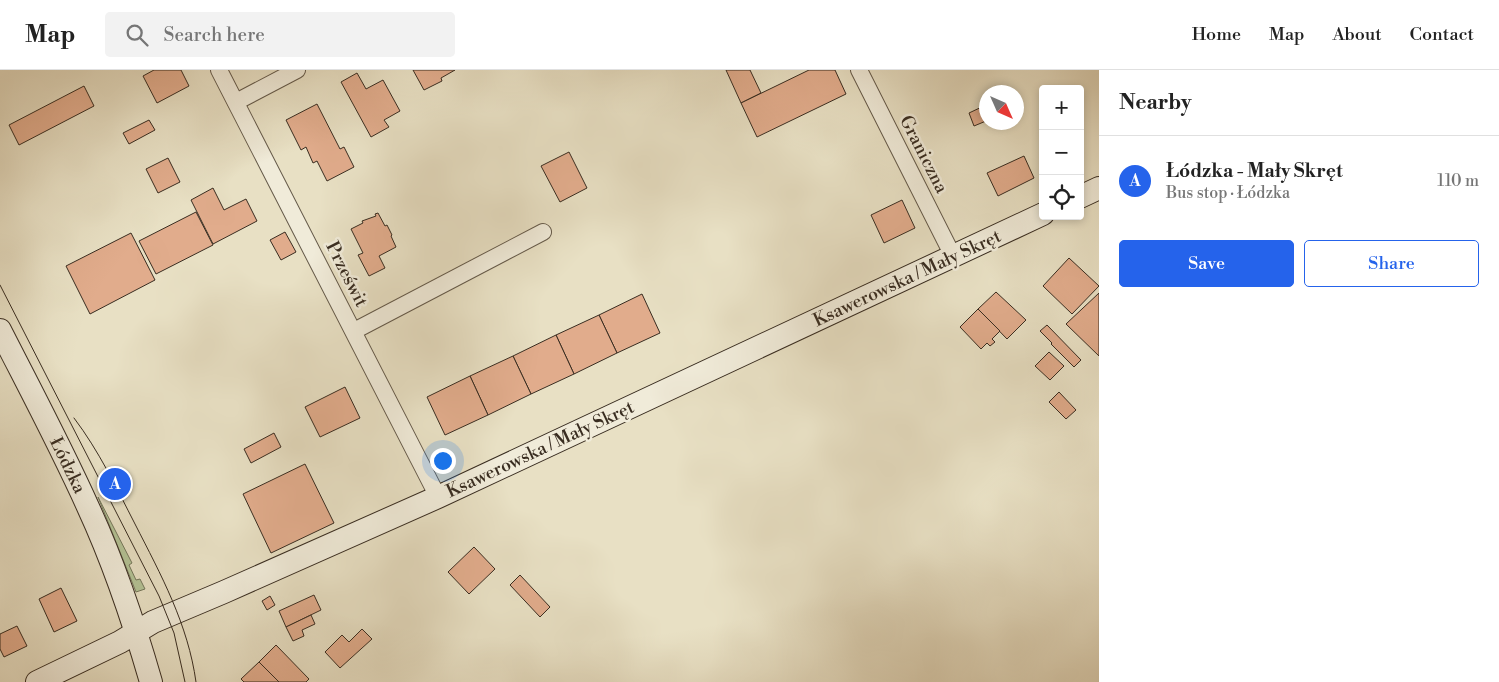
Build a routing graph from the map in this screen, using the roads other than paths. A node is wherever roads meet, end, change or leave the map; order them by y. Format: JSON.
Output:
{"nodes":[{"id":1,"x":219,"y":70,"type":"edge"},
{"id":2,"x":297,"y":70,"type":"edge"},
{"id":3,"x":860,"y":70,"type":"edge"},
{"id":4,"x":236,"y":102,"type":"junction"},
{"id":5,"x":1099,"y":188,"type":"edge"},
{"id":6,"x":1084,"y":195,"type":"edge"},
{"id":7,"x":1039,"y":216,"type":"edge"},
{"id":8,"x":543,"y":232,"type":"dead end"},
{"id":9,"x":953,"y":256,"type":"junction"},
{"id":10,"x":0,"y":330,"type":"edge"},
{"id":11,"x":354,"y":331,"type":"junction"},
{"id":12,"x":438,"y":497,"type":"junction"},
{"id":13,"x":136,"y":632,"type":"junction"},
{"id":14,"x":36,"y":682,"type":"edge"},
{"id":15,"x":151,"y":682,"type":"edge"}],
"edges":[{"from":1,"to":4,"type":"street","name":"Prześwit"},
{"from":2,"to":4,"type":"street"},
{"from":3,"to":9,"type":"street","name":"Graniczna"},
{"from":4,"to":11,"type":"street","name":"Prześwit"},
{"from":5,"to":6,"type":"street"},
{"from":7,"to":9,"type":"street","name":"Ksawerowska / Mały Skręt"},
{"from":8,"to":11,"type":"street"},
{"from":9,"to":12,"type":"street","name":"Ksawerowska / Mały Skręt"},
{"from":10,"to":13,"type":"street","name":"Łódzka"},
{"from":11,"to":12,"type":"street","name":"Prześwit"},
{"from":12,"to":13,"type":"street","name":"Ksawerowska / Mały Skręt"},
{"from":13,"to":14,"type":"street","name":"Ksawerowska / Mały Skręt"},
{"from":13,"to":15,"type":"street","name":"Łódzka"}]}
